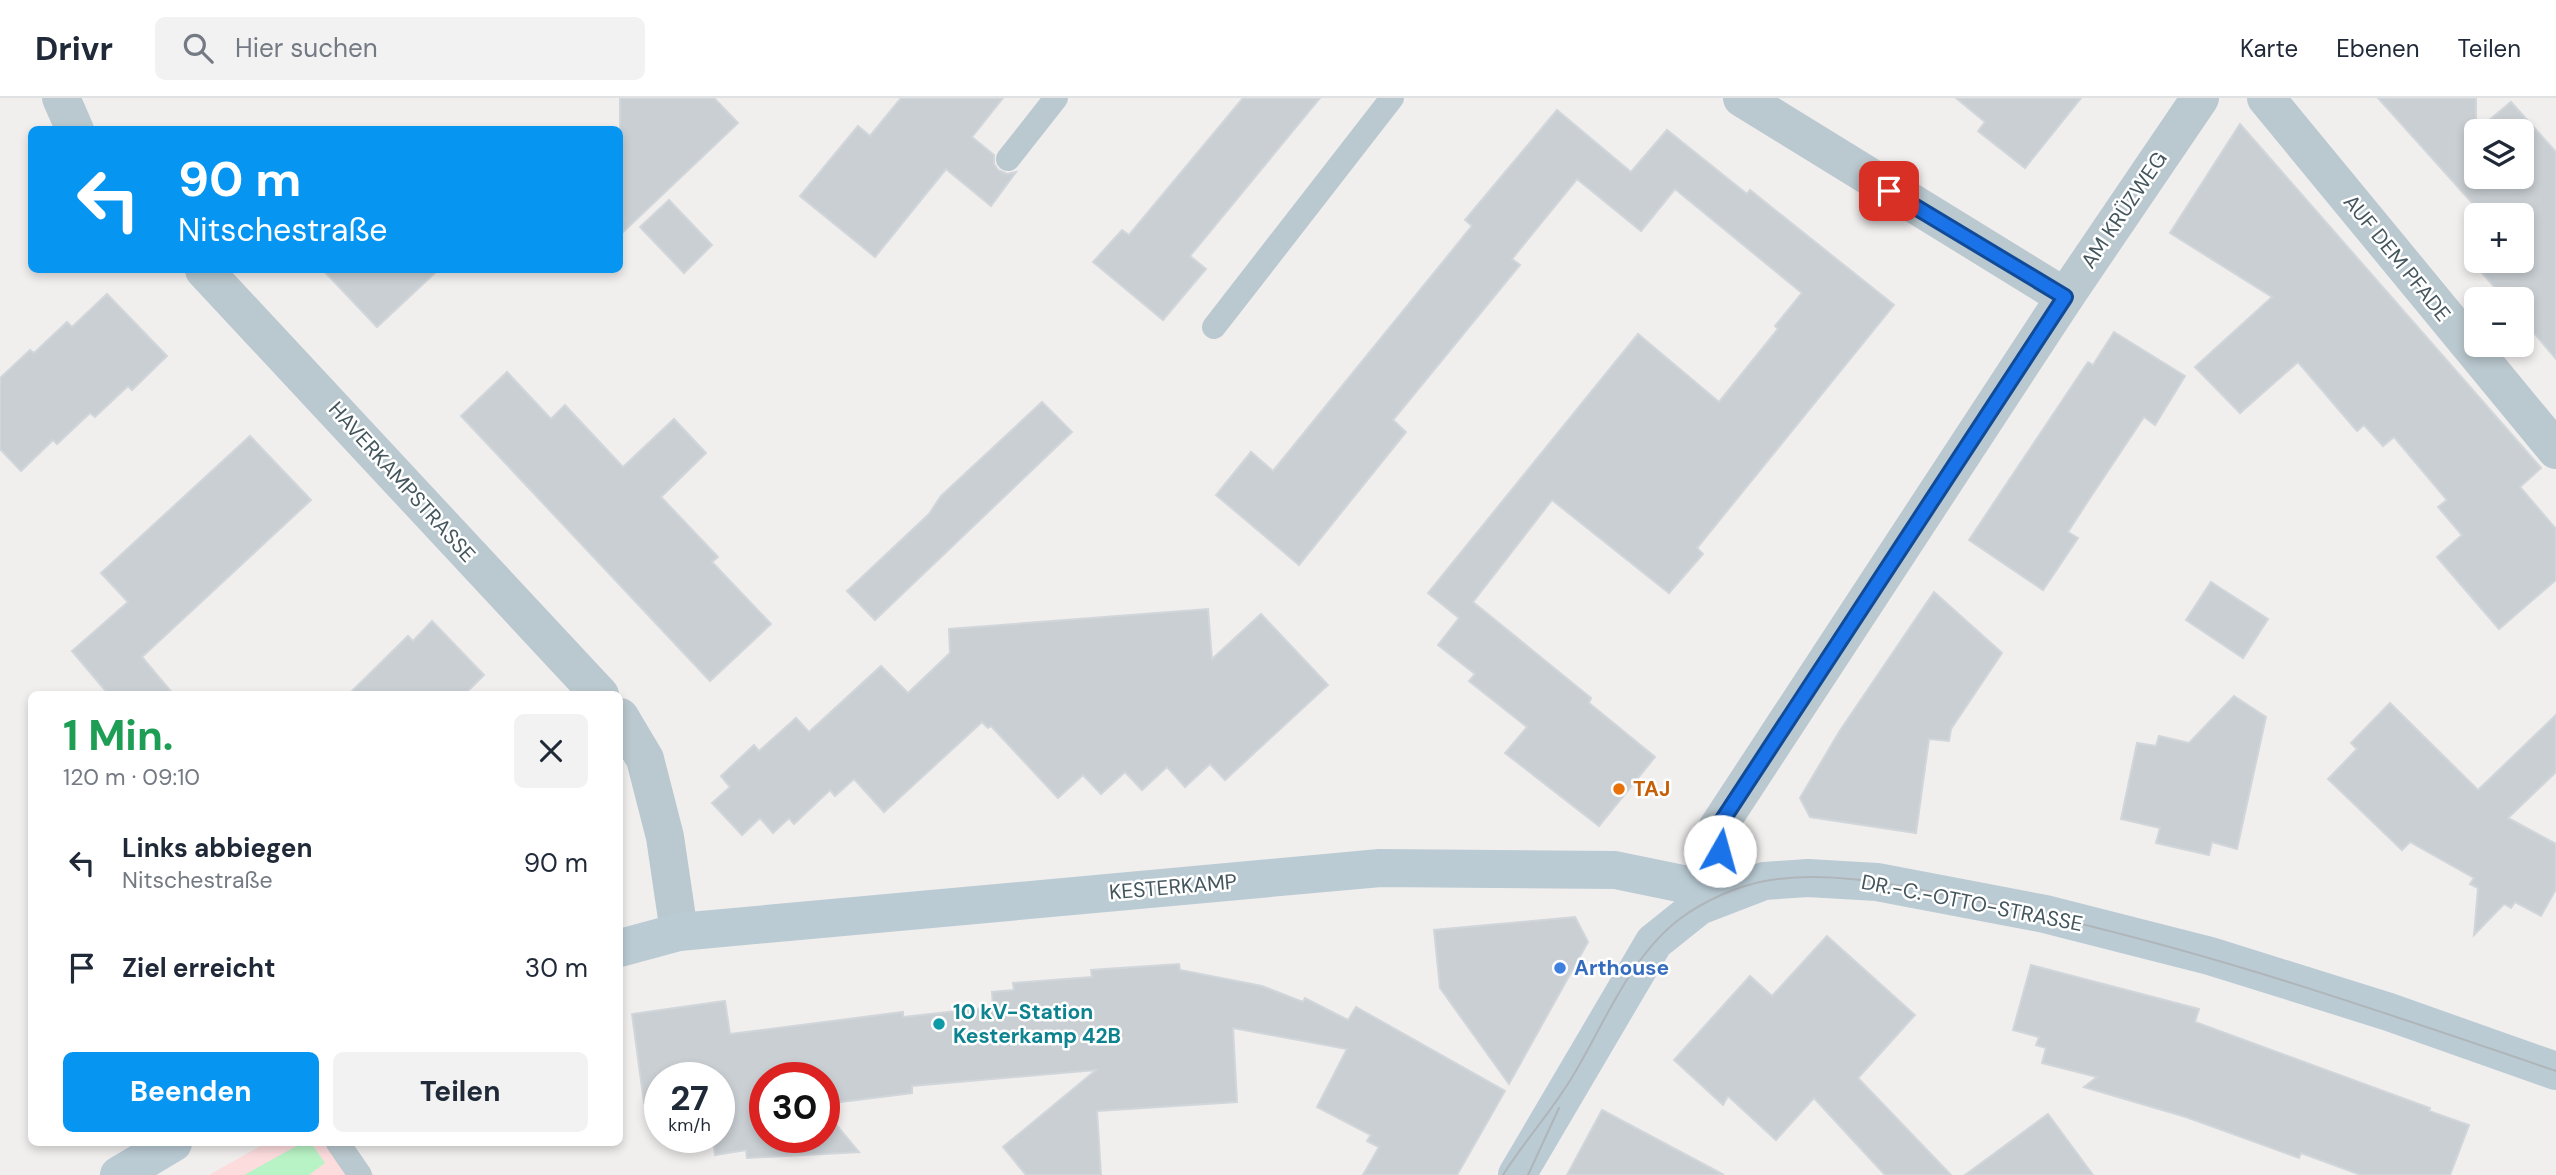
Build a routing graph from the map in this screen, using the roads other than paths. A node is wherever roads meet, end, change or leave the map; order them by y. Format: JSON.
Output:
{"nodes":[{"id":1,"x":61,"y":98,"type":"edge"},
{"id":2,"x":1056,"y":98,"type":"edge"},
{"id":3,"x":1392,"y":98,"type":"edge"},
{"id":4,"x":1742,"y":98,"type":"edge"},
{"id":5,"x":2200,"y":98,"type":"edge"},
{"id":6,"x":2266,"y":98,"type":"edge"},
{"id":7,"x":73,"y":126,"type":"edge"},
{"id":8,"x":1008,"y":159,"type":"dead end"},
{"id":9,"x":207,"y":273,"type":"edge"},
{"id":10,"x":2065,"y":297,"type":"junction"},
{"id":11,"x":1214,"y":327,"type":"dead end"},
{"id":12,"x":2556,"y":450,"type":"edge"},
{"id":13,"x":596,"y":691,"type":"edge"},
{"id":14,"x":623,"y":722,"type":"edge"},
{"id":15,"x":1727,"y":893,"type":"junction"},
{"id":16,"x":679,"y":932,"type":"junction"},
{"id":17,"x":623,"y":947,"type":"edge"},
{"id":18,"x":2556,"y":1071,"type":"edge"},
{"id":19,"x":168,"y":1146,"type":"edge"},
{"id":20,"x":340,"y":1146,"type":"edge"},
{"id":21,"x":119,"y":1175,"type":"edge"},
{"id":22,"x":360,"y":1175,"type":"edge"},
{"id":23,"x":1517,"y":1175,"type":"edge"}],
"edges":[{"from":1,"to":7,"type":"street"},
{"from":2,"to":8,"type":"lane"},
{"from":3,"to":11,"type":"lane"},
{"from":4,"to":10,"type":"street"},
{"from":5,"to":10,"type":"street","name":"AM KRÜZWEG"},
{"from":6,"to":12,"type":"street","name":"AUF DEM PFADE"},
{"from":9,"to":13,"type":"street","name":"HAVERKAMPSTRASSE"},
{"from":10,"to":15,"type":"street","name":"AM KRÜZWEG"},
{"from":14,"to":16,"type":"street"},
{"from":15,"to":16,"type":"street","name":"KESTERKAMP"},
{"from":15,"to":18,"type":"street","name":"DR.-C.-OTTO-STRASSE"},
{"from":15,"to":23,"type":"street","name":"DR.-C.-OTTO-STRASSE"},
{"from":16,"to":17,"type":"street","name":"KESTERKAMP"},
{"from":19,"to":21,"type":"street"},
{"from":20,"to":22,"type":"lane"}]}
